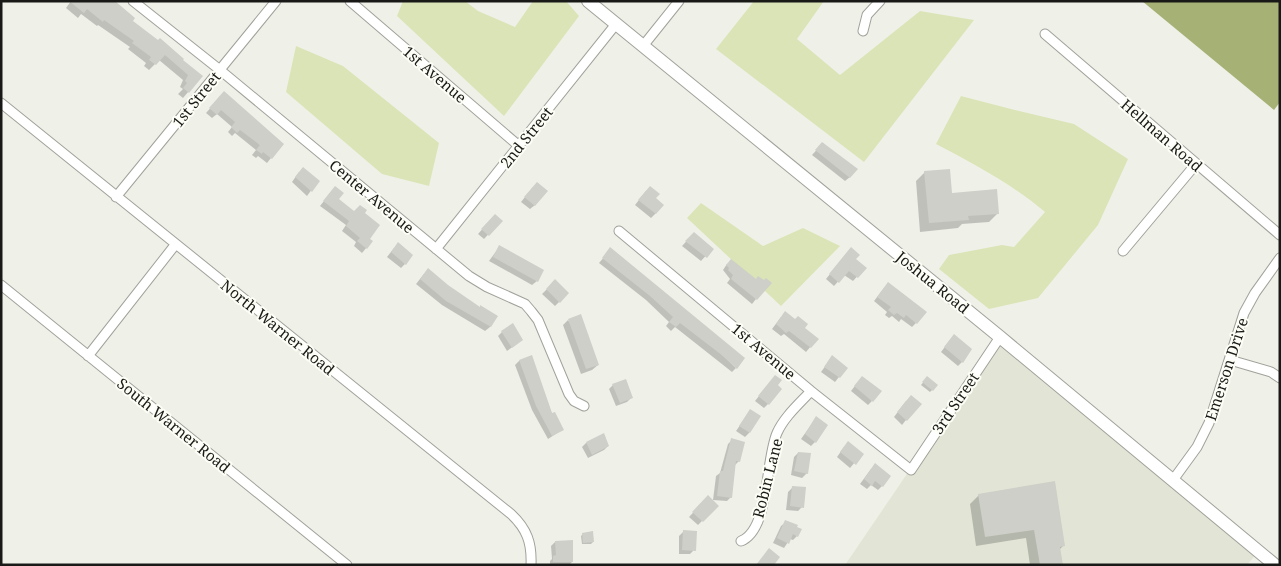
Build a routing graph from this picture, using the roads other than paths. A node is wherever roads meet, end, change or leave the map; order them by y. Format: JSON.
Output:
{"nodes":[{"id":1,"x":133,"y":1,"type":"edge"},
{"id":2,"x":276,"y":1,"type":"edge"},
{"id":3,"x":350,"y":1,"type":"edge"},
{"id":4,"x":588,"y":1,"type":"edge"},
{"id":5,"x":679,"y":1,"type":"edge"},
{"id":6,"x":880,"y":1,"type":"edge"},
{"id":7,"x":616,"y":24,"type":"junction"},
{"id":8,"x":863,"y":31,"type":"dead end"},
{"id":9,"x":1045,"y":34,"type":"dead end"},
{"id":10,"x":643,"y":46,"type":"junction"},
{"id":11,"x":220,"y":70,"type":"junction"},
{"id":12,"x":1,"y":103,"type":"edge"},
{"id":13,"x":519,"y":146,"type":"junction"},
{"id":14,"x":1196,"y":164,"type":"junction"},
{"id":15,"x":116,"y":197,"type":"junction"},
{"id":16,"x":619,"y":231,"type":"dead end"},
{"id":17,"x":1280,"y":235,"type":"edge"},
{"id":18,"x":175,"y":245,"type":"junction"},
{"id":19,"x":436,"y":249,"type":"junction"},
{"id":20,"x":1123,"y":252,"type":"dead end"},
{"id":21,"x":1280,"y":258,"type":"edge"},
{"id":22,"x":1,"y":285,"type":"edge"},
{"id":23,"x":1000,"y":336,"type":"junction"},
{"id":24,"x":88,"y":356,"type":"junction"},
{"id":25,"x":1230,"y":360,"type":"junction"},
{"id":26,"x":1280,"y":378,"type":"edge"},
{"id":27,"x":811,"y":390,"type":"junction"},
{"id":28,"x":584,"y":406,"type":"dead end"},
{"id":29,"x":911,"y":470,"type":"joint"},
{"id":30,"x":1173,"y":480,"type":"junction"},
{"id":31,"x":741,"y":541,"type":"dead end"},
{"id":32,"x":347,"y":565,"type":"edge"},
{"id":33,"x":531,"y":565,"type":"edge"},
{"id":34,"x":1276,"y":565,"type":"edge"}],
"edges":[{"from":1,"to":11,"type":"street","name":"Center Avenue"},
{"from":2,"to":11,"type":"street","name":"1st Street"},
{"from":3,"to":13,"type":"street","name":"1st Avenue"},
{"from":4,"to":7,"type":"main road","name":"Joshua Road"},
{"from":5,"to":10,"type":"street"},
{"from":6,"to":8,"type":"street"},
{"from":7,"to":10,"type":"main road","name":"Joshua Road"},
{"from":7,"to":13,"type":"street","name":"2nd Street"},
{"from":9,"to":14,"type":"street","name":"Hellman Road"},
{"from":10,"to":23,"type":"main road","name":"Joshua Road"},
{"from":11,"to":15,"type":"street","name":"1st Street"},
{"from":11,"to":19,"type":"street","name":"Center Avenue"},
{"from":12,"to":15,"type":"street","name":"North Warner Road"},
{"from":13,"to":19,"type":"street","name":"2nd Street"},
{"from":14,"to":17,"type":"street","name":"Hellman Road"},
{"from":14,"to":20,"type":"street"},
{"from":15,"to":18,"type":"street","name":"North Warner Road"},
{"from":16,"to":27,"type":"street","name":"1st Avenue"},
{"from":18,"to":24,"type":"street"},
{"from":18,"to":33,"type":"street","name":"North Warner Road"},
{"from":19,"to":28,"type":"street","name":"Center Avenue"},
{"from":21,"to":25,"type":"street","name":"Emerson Drive"},
{"from":22,"to":24,"type":"street","name":"South Warner Road"},
{"from":23,"to":29,"type":"street","name":"3rd Street"},
{"from":23,"to":30,"type":"main road","name":"Joshua Road"},
{"from":24,"to":32,"type":"street","name":"South Warner Road"},
{"from":25,"to":26,"type":"street"},
{"from":25,"to":30,"type":"street","name":"Emerson Drive"},
{"from":27,"to":29,"type":"street","name":"1st Avenue"},
{"from":27,"to":31,"type":"street","name":"Robin Lane"},
{"from":30,"to":34,"type":"main road","name":"Joshua Road"}]}
